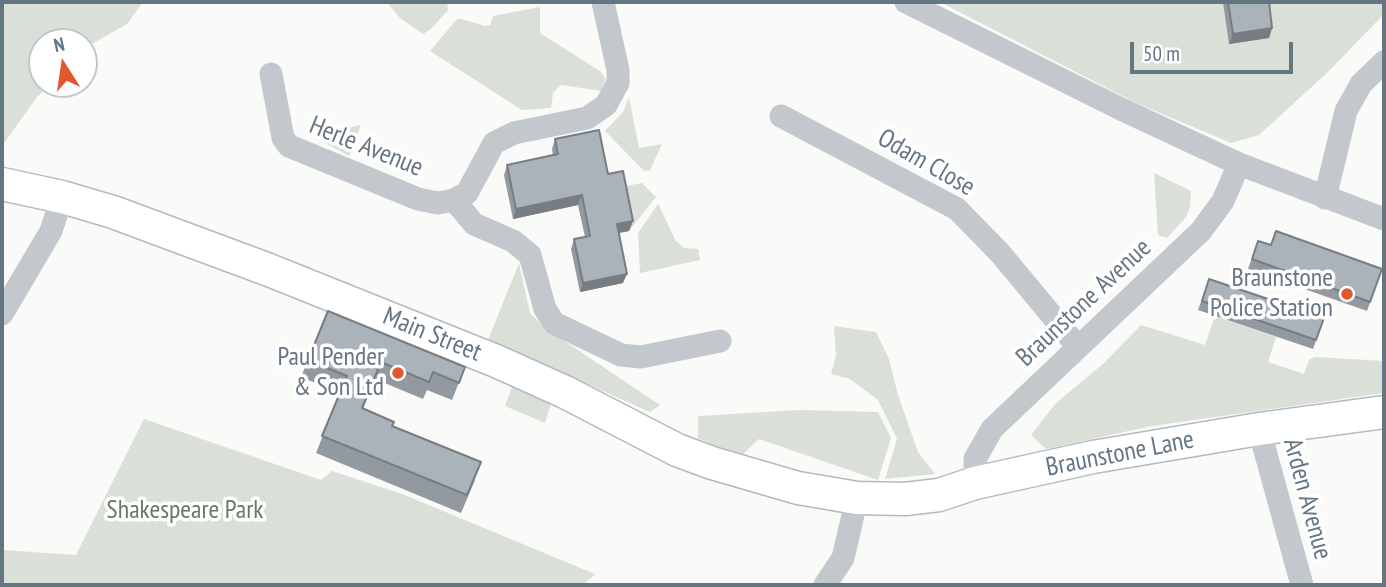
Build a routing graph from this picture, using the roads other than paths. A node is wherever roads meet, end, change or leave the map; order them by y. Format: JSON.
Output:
{"nodes":[{"id":1,"x":603,"y":2,"type":"edge"},
{"id":2,"x":906,"y":2,"type":"edge"},
{"id":3,"x":1384,"y":62,"type":"edge"},
{"id":4,"x":271,"y":74,"type":"dead end"},
{"id":5,"x":781,"y":116,"type":"dead end"},
{"id":6,"x":1239,"y":164,"type":"junction"},
{"id":7,"x":2,"y":184,"type":"edge"},
{"id":8,"x":62,"y":197,"type":"junction"},
{"id":9,"x":1325,"y":198,"type":"junction"},
{"id":10,"x":454,"y":200,"type":"junction"},
{"id":11,"x":1384,"y":219,"type":"edge"},
{"id":12,"x":2,"y":314,"type":"edge"},
{"id":13,"x":720,"y":341,"type":"dead end"},
{"id":14,"x":1078,"y":347,"type":"junction"},
{"id":15,"x":1384,"y":412,"type":"edge"},
{"id":16,"x":1259,"y":429,"type":"junction"},
{"id":17,"x":975,"y":483,"type":"junction"},
{"id":18,"x":857,"y":498,"type":"junction"},
{"id":19,"x":825,"y":585,"type":"edge"},
{"id":20,"x":1302,"y":585,"type":"edge"}],
"edges":[{"from":1,"to":10,"type":"street"},
{"from":2,"to":6,"type":"street"},
{"from":3,"to":9,"type":"street"},
{"from":4,"to":10,"type":"street","name":"Herle Avenue"},
{"from":5,"to":14,"type":"street","name":"Odam Close"},
{"from":6,"to":9,"type":"street"},
{"from":6,"to":14,"type":"street","name":"Braunstone Avenue"},
{"from":7,"to":8,"type":"street","name":"Main Street"},
{"from":8,"to":12,"type":"street"},
{"from":8,"to":18,"type":"street","name":"Main Street"},
{"from":9,"to":11,"type":"street"},
{"from":10,"to":13,"type":"street"},
{"from":14,"to":17,"type":"street","name":"Braunstone Avenue"},
{"from":15,"to":16,"type":"street","name":"Braunstone Lane"},
{"from":16,"to":17,"type":"street","name":"Braunstone Lane"},
{"from":16,"to":20,"type":"street","name":"Arden Avenue"},
{"from":17,"to":18,"type":"street","name":"Braunstone Lane"},
{"from":18,"to":19,"type":"street"}]}
